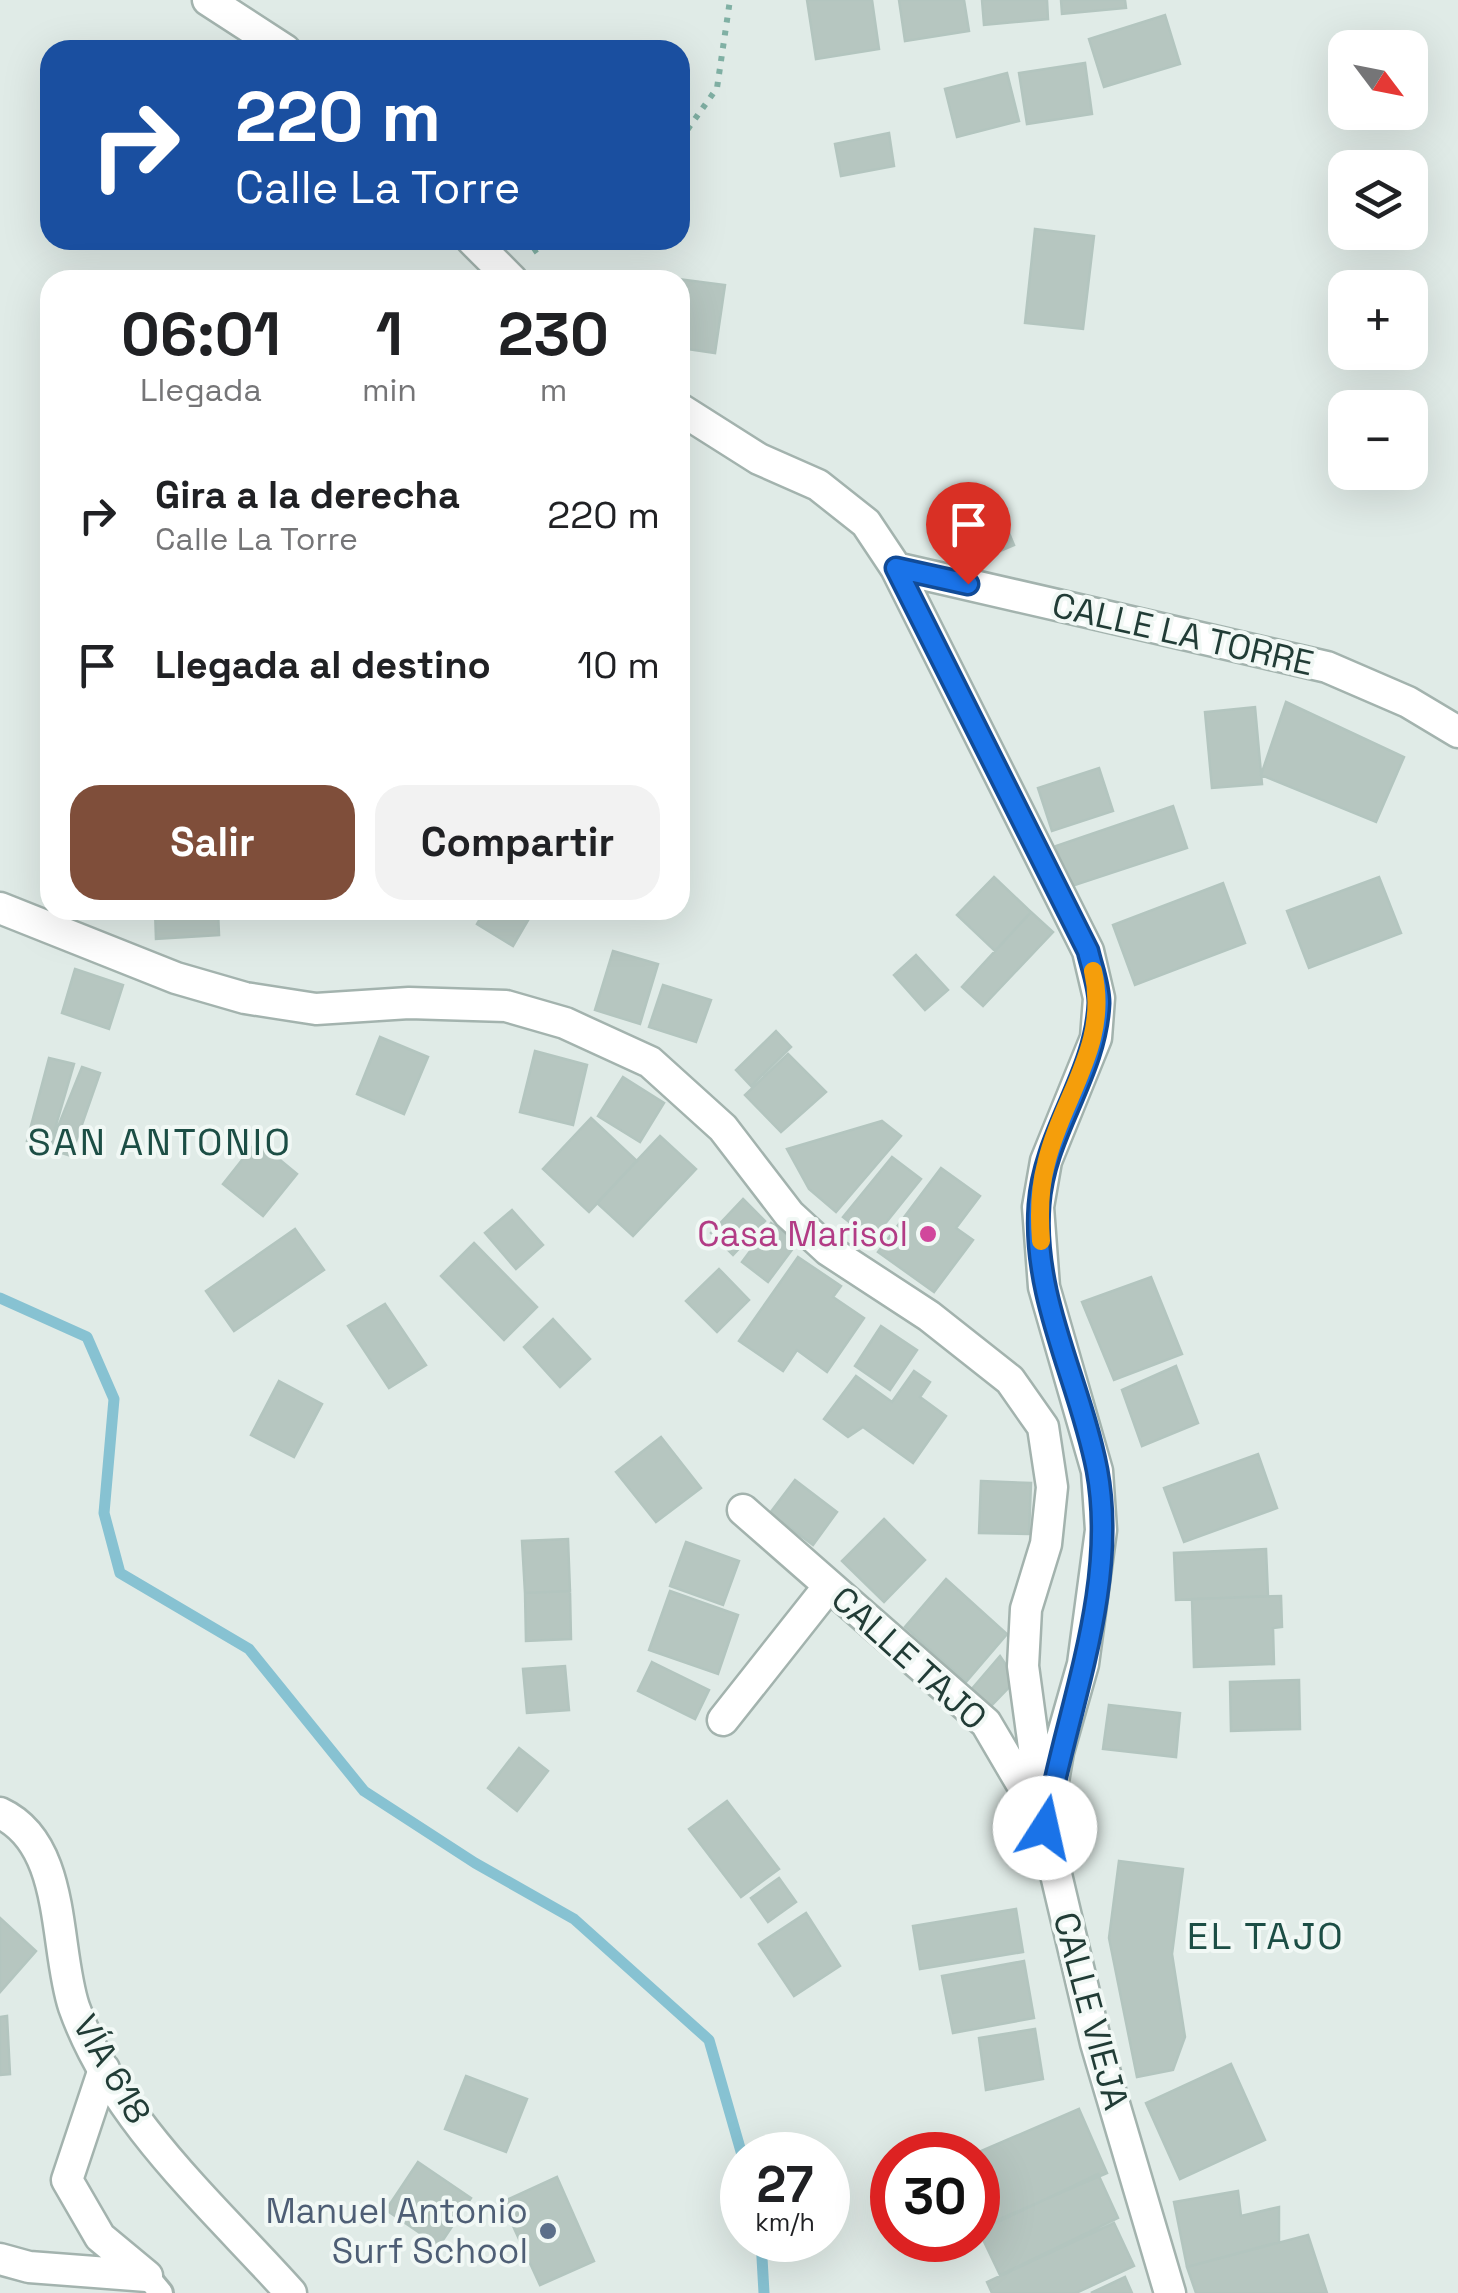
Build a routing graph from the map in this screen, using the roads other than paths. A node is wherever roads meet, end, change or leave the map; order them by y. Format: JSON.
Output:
{"nodes":[{"id":1,"x":208,"y":0,"type":"edge"},
{"id":2,"x":270,"y":40,"type":"edge"},
{"id":3,"x":482,"y":250,"type":"edge"},
{"id":4,"x":502,"y":270,"type":"edge"},
{"id":5,"x":690,"y":415,"type":"edge"},
{"id":6,"x":896,"y":568,"type":"junction"},
{"id":7,"x":1458,"y":732,"type":"edge"},
{"id":8,"x":0,"y":908,"type":"edge"},
{"id":9,"x":743,"y":1510,"type":"dead end"},
{"id":10,"x":830,"y":1586,"type":"junction"},
{"id":11,"x":722,"y":1720,"type":"dead end"},
{"id":12,"x":0,"y":1813,"type":"edge"},
{"id":13,"x":1045,"y":1828,"type":"junction"},
{"id":14,"x":104,"y":2069,"type":"junction"},
{"id":15,"x":0,"y":2259,"type":"edge"},
{"id":16,"x":154,"y":2284,"type":"edge"},
{"id":17,"x":291,"y":2293,"type":"edge"},
{"id":18,"x":1170,"y":2293,"type":"edge"}],
"edges":[{"from":1,"to":2,"type":"street"},
{"from":3,"to":4,"type":"street"},
{"from":5,"to":6,"type":"street","name":"CALLE VIEJA"},
{"from":6,"to":7,"type":"street","name":"CALLE LA TORRE"},
{"from":6,"to":13,"type":"street","name":"CALLE VIEJA"},
{"from":8,"to":13,"type":"street"},
{"from":9,"to":10,"type":"street","name":"CALLE TAJO"},
{"from":10,"to":11,"type":"street"},
{"from":10,"to":13,"type":"street","name":"CALLE TAJO"},
{"from":12,"to":14,"type":"street","name":"VÍA 618"},
{"from":13,"to":18,"type":"street","name":"CALLE VIEJA"},
{"from":14,"to":16,"type":"street"},
{"from":14,"to":17,"type":"street","name":"VÍA 618"},
{"from":15,"to":16,"type":"street"}]}
